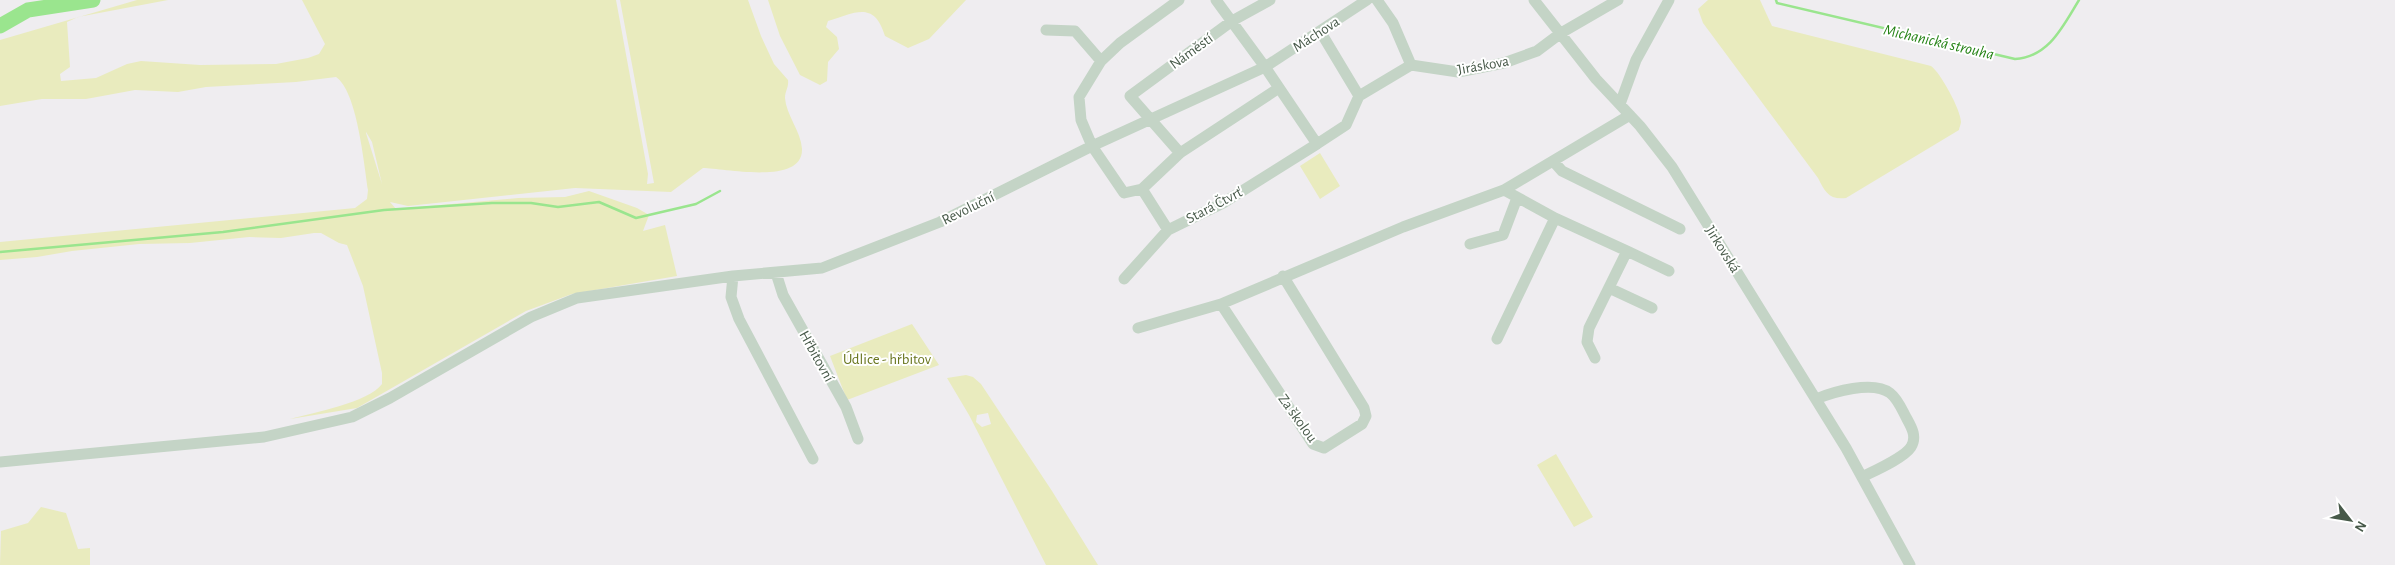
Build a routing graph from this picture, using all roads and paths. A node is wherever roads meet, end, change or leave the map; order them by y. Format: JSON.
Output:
{"nodes":[{"id":1,"x":1179,"y":0,"type":"edge"},
{"id":2,"x":1216,"y":0,"type":"edge"},
{"id":3,"x":1270,"y":0,"type":"edge"},
{"id":4,"x":1367,"y":0,"type":"edge"},
{"id":5,"x":1377,"y":0,"type":"edge"},
{"id":6,"x":1534,"y":0,"type":"edge"},
{"id":7,"x":1618,"y":0,"type":"edge"},
{"id":8,"x":1669,"y":0,"type":"edge"},
{"id":9,"x":1232,"y":21,"type":"junction"},
{"id":10,"x":1046,"y":30,"type":"dead end"},
{"id":11,"x":1320,"y":31,"type":"junction"},
{"id":12,"x":1561,"y":33,"type":"junction"},
{"id":13,"x":1101,"y":61,"type":"junction"},
{"id":14,"x":1411,"y":66,"type":"junction"},
{"id":15,"x":1265,"y":67,"type":"junction"},
{"id":16,"x":1279,"y":88,"type":"junction"},
{"id":17,"x":1359,"y":96,"type":"junction"},
{"id":18,"x":1620,"y":104,"type":"junction"},
{"id":19,"x":1630,"y":115,"type":"junction"},
{"id":20,"x":1151,"y":119,"type":"junction"},
{"id":21,"x":1317,"y":144,"type":"junction"},
{"id":22,"x":1092,"y":146,"type":"junction"},
{"id":23,"x":1180,"y":153,"type":"junction"},
{"id":24,"x":1554,"y":162,"type":"junction"},
{"id":25,"x":1142,"y":189,"type":"junction"},
{"id":26,"x":1504,"y":190,"type":"junction"},
{"id":27,"x":1517,"y":198,"type":"junction"},
{"id":28,"x":1555,"y":218,"type":"junction"},
{"id":29,"x":1680,"y":229,"type":"dead end"},
{"id":30,"x":1168,"y":230,"type":"junction"},
{"id":31,"x":1470,"y":244,"type":"dead end"},
{"id":32,"x":1627,"y":251,"type":"junction"},
{"id":33,"x":1669,"y":271,"type":"dead end"},
{"id":34,"x":776,"y":273,"type":"junction"},
{"id":35,"x":733,"y":276,"type":"junction"},
{"id":36,"x":1283,"y":276,"type":"junction"},
{"id":37,"x":1124,"y":279,"type":"dead end"},
{"id":38,"x":1609,"y":288,"type":"junction"},
{"id":39,"x":1221,"y":304,"type":"junction"},
{"id":40,"x":1652,"y":308,"type":"dead end"},
{"id":41,"x":1138,"y":328,"type":"dead end"},
{"id":42,"x":1497,"y":339,"type":"dead end"},
{"id":43,"x":1595,"y":358,"type":"dead end"},
{"id":44,"x":1816,"y":399,"type":"junction"},
{"id":45,"x":858,"y":439,"type":"dead end"},
{"id":46,"x":813,"y":459,"type":"dead end"},
{"id":47,"x":0,"y":462,"type":"edge"},
{"id":48,"x":1862,"y":477,"type":"junction"},
{"id":49,"x":1910,"y":565,"type":"edge"}],
"edges":[{"from":1,"to":13,"type":"street"},
{"from":2,"to":9,"type":"street"},
{"from":3,"to":9,"type":"street"},
{"from":4,"to":11,"type":"street","name":"Máchova"},
{"from":5,"to":14,"type":"street"},
{"from":6,"to":12,"type":"street","name":"Jirkovská"},
{"from":7,"to":12,"type":"street","name":"Jiráskova"},
{"from":8,"to":18,"type":"street"},
{"from":9,"to":15,"type":"street"},
{"from":9,"to":20,"type":"street","name":"Náměstí"},
{"from":10,"to":13,"type":"street"},
{"from":11,"to":15,"type":"street","name":"Máchova"},
{"from":11,"to":17,"type":"street"},
{"from":12,"to":14,"type":"street","name":"Jiráskova"},
{"from":12,"to":18,"type":"street","name":"Jirkovská"},
{"from":13,"to":22,"type":"street"},
{"from":14,"to":17,"type":"street"},
{"from":15,"to":16,"type":"street"},
{"from":15,"to":20,"type":"street"},
{"from":16,"to":21,"type":"street"},
{"from":16,"to":23,"type":"street"},
{"from":17,"to":21,"type":"street","name":"Stará Čtvrť"},
{"from":18,"to":19,"type":"street","name":"Jirkovská"},
{"from":19,"to":24,"type":"street"},
{"from":19,"to":44,"type":"street","name":"Jirkovská"},
{"from":20,"to":22,"type":"street","name":"Revoluční"},
{"from":20,"to":23,"type":"street","name":"Náměstí"},
{"from":21,"to":30,"type":"street","name":"Stará Čtvrť"},
{"from":22,"to":25,"type":"street"},
{"from":22,"to":34,"type":"street","name":"Revoluční"},
{"from":23,"to":25,"type":"street"},
{"from":24,"to":26,"type":"street"},
{"from":24,"to":29,"type":"street"},
{"from":25,"to":30,"type":"street"},
{"from":26,"to":27,"type":"street"},
{"from":26,"to":36,"type":"street"},
{"from":27,"to":28,"type":"street"},
{"from":27,"to":31,"type":"street"},
{"from":28,"to":32,"type":"street"},
{"from":28,"to":42,"type":"street"},
{"from":30,"to":37,"type":"street","name":"Stará Čtvrť"},
{"from":32,"to":33,"type":"street"},
{"from":32,"to":38,"type":"street"},
{"from":34,"to":35,"type":"street","name":"Revoluční"},
{"from":34,"to":45,"type":"street","name":"Hřbitovní"},
{"from":35,"to":46,"type":"street"},
{"from":35,"to":47,"type":"street","name":"Revoluční"},
{"from":36,"to":39,"type":"street"},
{"from":36,"to":39,"type":"street","name":"Za školou"},
{"from":38,"to":40,"type":"street"},
{"from":38,"to":43,"type":"street"},
{"from":39,"to":41,"type":"street"},
{"from":44,"to":48,"type":"street","name":"Jirkovská"},
{"from":44,"to":48,"type":"street"},
{"from":48,"to":49,"type":"street","name":"Jirkovská"}]}
